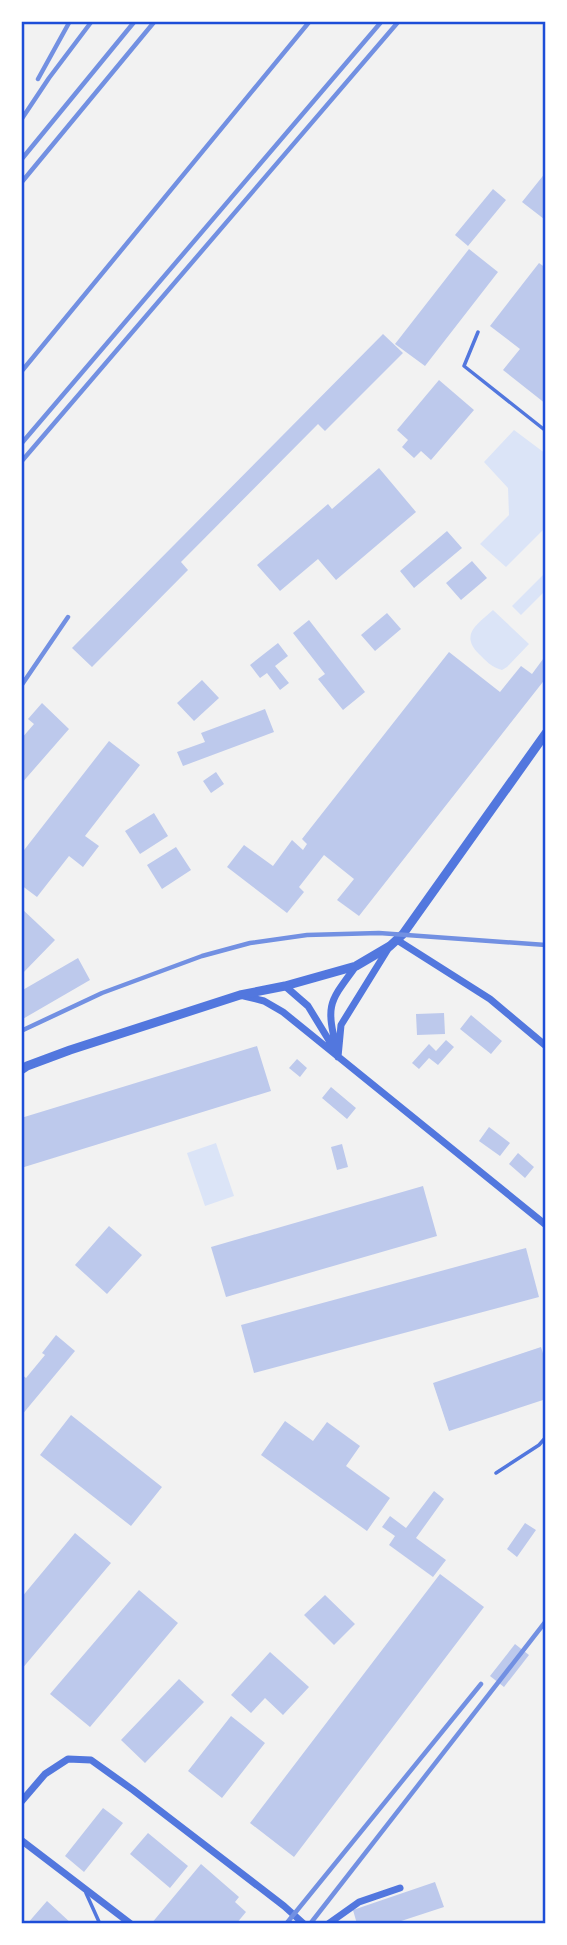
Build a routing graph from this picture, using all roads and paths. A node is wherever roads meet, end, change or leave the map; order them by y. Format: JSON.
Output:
{"nodes":[{"id":1,"x":478,"y":332,"type":"dead end"},
{"id":2,"x":546,"y":431,"type":"edge"},
{"id":3,"x":546,"y":733,"type":"edge"},
{"id":4,"x":542,"y":745,"type":"edge"},
{"id":5,"x":393,"y":943,"type":"junction"},
{"id":6,"x":356,"y":966,"type":"junction"},
{"id":7,"x":285,"y":986,"type":"junction"},
{"id":8,"x":240,"y":995,"type":"junction"},
{"id":9,"x":546,"y":1046,"type":"edge"},
{"id":10,"x":338,"y":1057,"type":"junction"},
{"id":11,"x":21,"y":1070,"type":"edge"},
{"id":12,"x":546,"y":1225,"type":"edge"},
{"id":13,"x":546,"y":1437,"type":"edge"},
{"id":14,"x":496,"y":1473,"type":"dead end"},
{"id":15,"x":21,"y":1802,"type":"edge"},
{"id":16,"x":21,"y":1840,"type":"edge"},
{"id":17,"x":83,"y":1888,"type":"junction"},
{"id":18,"x":400,"y":1888,"type":"dead end"},
{"id":19,"x":100,"y":1924,"type":"edge"},
{"id":20,"x":131,"y":1924,"type":"edge"},
{"id":21,"x":304,"y":1924,"type":"edge"},
{"id":22,"x":328,"y":1924,"type":"edge"}],
"edges":[{"from":1,"to":2,"type":"lane"},
{"from":3,"to":4,"type":"street"},
{"from":4,"to":5,"type":"street"},
{"from":5,"to":6,"type":"street"},
{"from":5,"to":9,"type":"street"},
{"from":5,"to":10,"type":"street"},
{"from":6,"to":7,"type":"street"},
{"from":6,"to":10,"type":"street"},
{"from":7,"to":8,"type":"street"},
{"from":7,"to":10,"type":"street"},
{"from":8,"to":10,"type":"street"},
{"from":8,"to":11,"type":"street"},
{"from":10,"to":12,"type":"street"},
{"from":13,"to":14,"type":"lane"},
{"from":15,"to":21,"type":"street"},
{"from":16,"to":17,"type":"street"},
{"from":17,"to":19,"type":"lane"},
{"from":17,"to":20,"type":"street"},
{"from":18,"to":22,"type":"street"}]}
